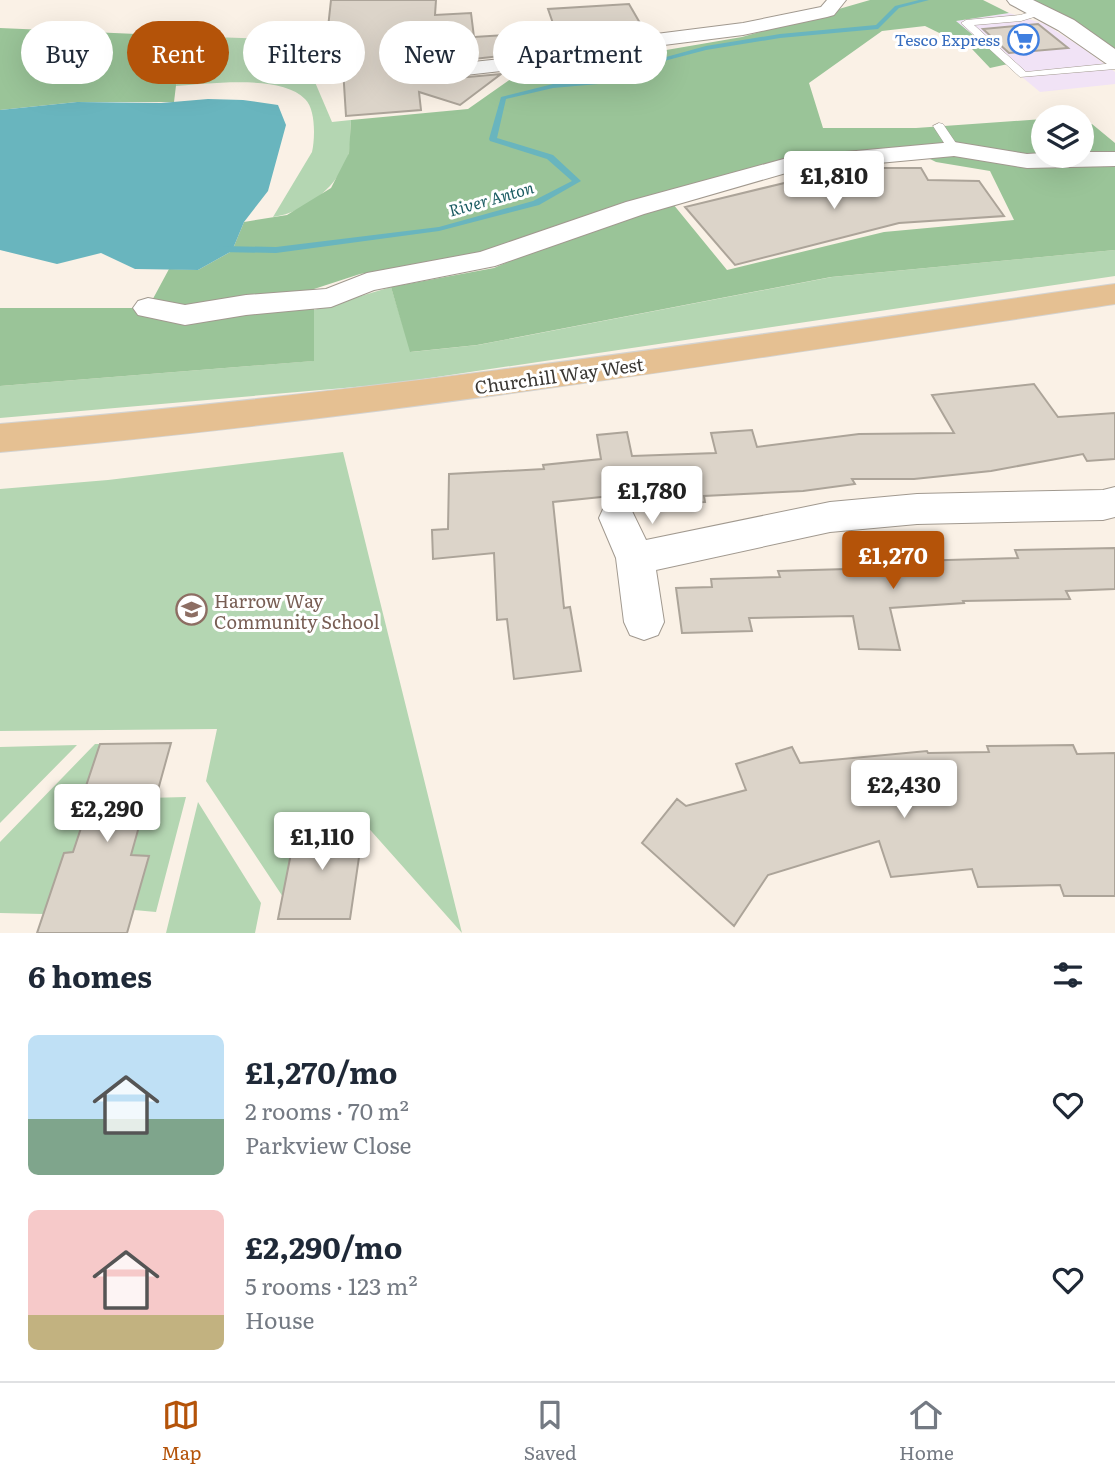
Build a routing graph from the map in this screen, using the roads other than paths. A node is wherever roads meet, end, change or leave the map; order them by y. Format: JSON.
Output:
{"nodes":[{"id":1,"x":837,"y":0,"type":"edge"},
{"id":2,"x":1018,"y":0,"type":"edge"},
{"id":3,"x":1041,"y":12,"type":"junction"},
{"id":4,"x":1115,"y":59,"type":"edge"},
{"id":5,"x":1115,"y":66,"type":"edge"},
{"id":6,"x":479,"y":68,"type":"edge"},
{"id":7,"x":1115,"y":159,"type":"edge"},
{"id":8,"x":1115,"y":293,"type":"edge"},
{"id":9,"x":148,"y":308,"type":"dead end"},
{"id":10,"x":0,"y":438,"type":"edge"},
{"id":11,"x":1115,"y":502,"type":"edge"},
{"id":12,"x":617,"y":518,"type":"dead end"},
{"id":13,"x":635,"y":558,"type":"junction"},
{"id":14,"x":644,"y":622,"type":"dead end"}],
"edges":[{"from":1,"to":6,"type":"street"},
{"from":2,"to":3,"type":"street"},
{"from":3,"to":4,"type":"street"},
{"from":3,"to":5,"type":"lane"},
{"from":7,"to":9,"type":"street"},
{"from":8,"to":10,"type":"main road","name":"Churchill Way West"},
{"from":11,"to":13,"type":"street"},
{"from":12,"to":13,"type":"street"},
{"from":13,"to":14,"type":"street"}]}
